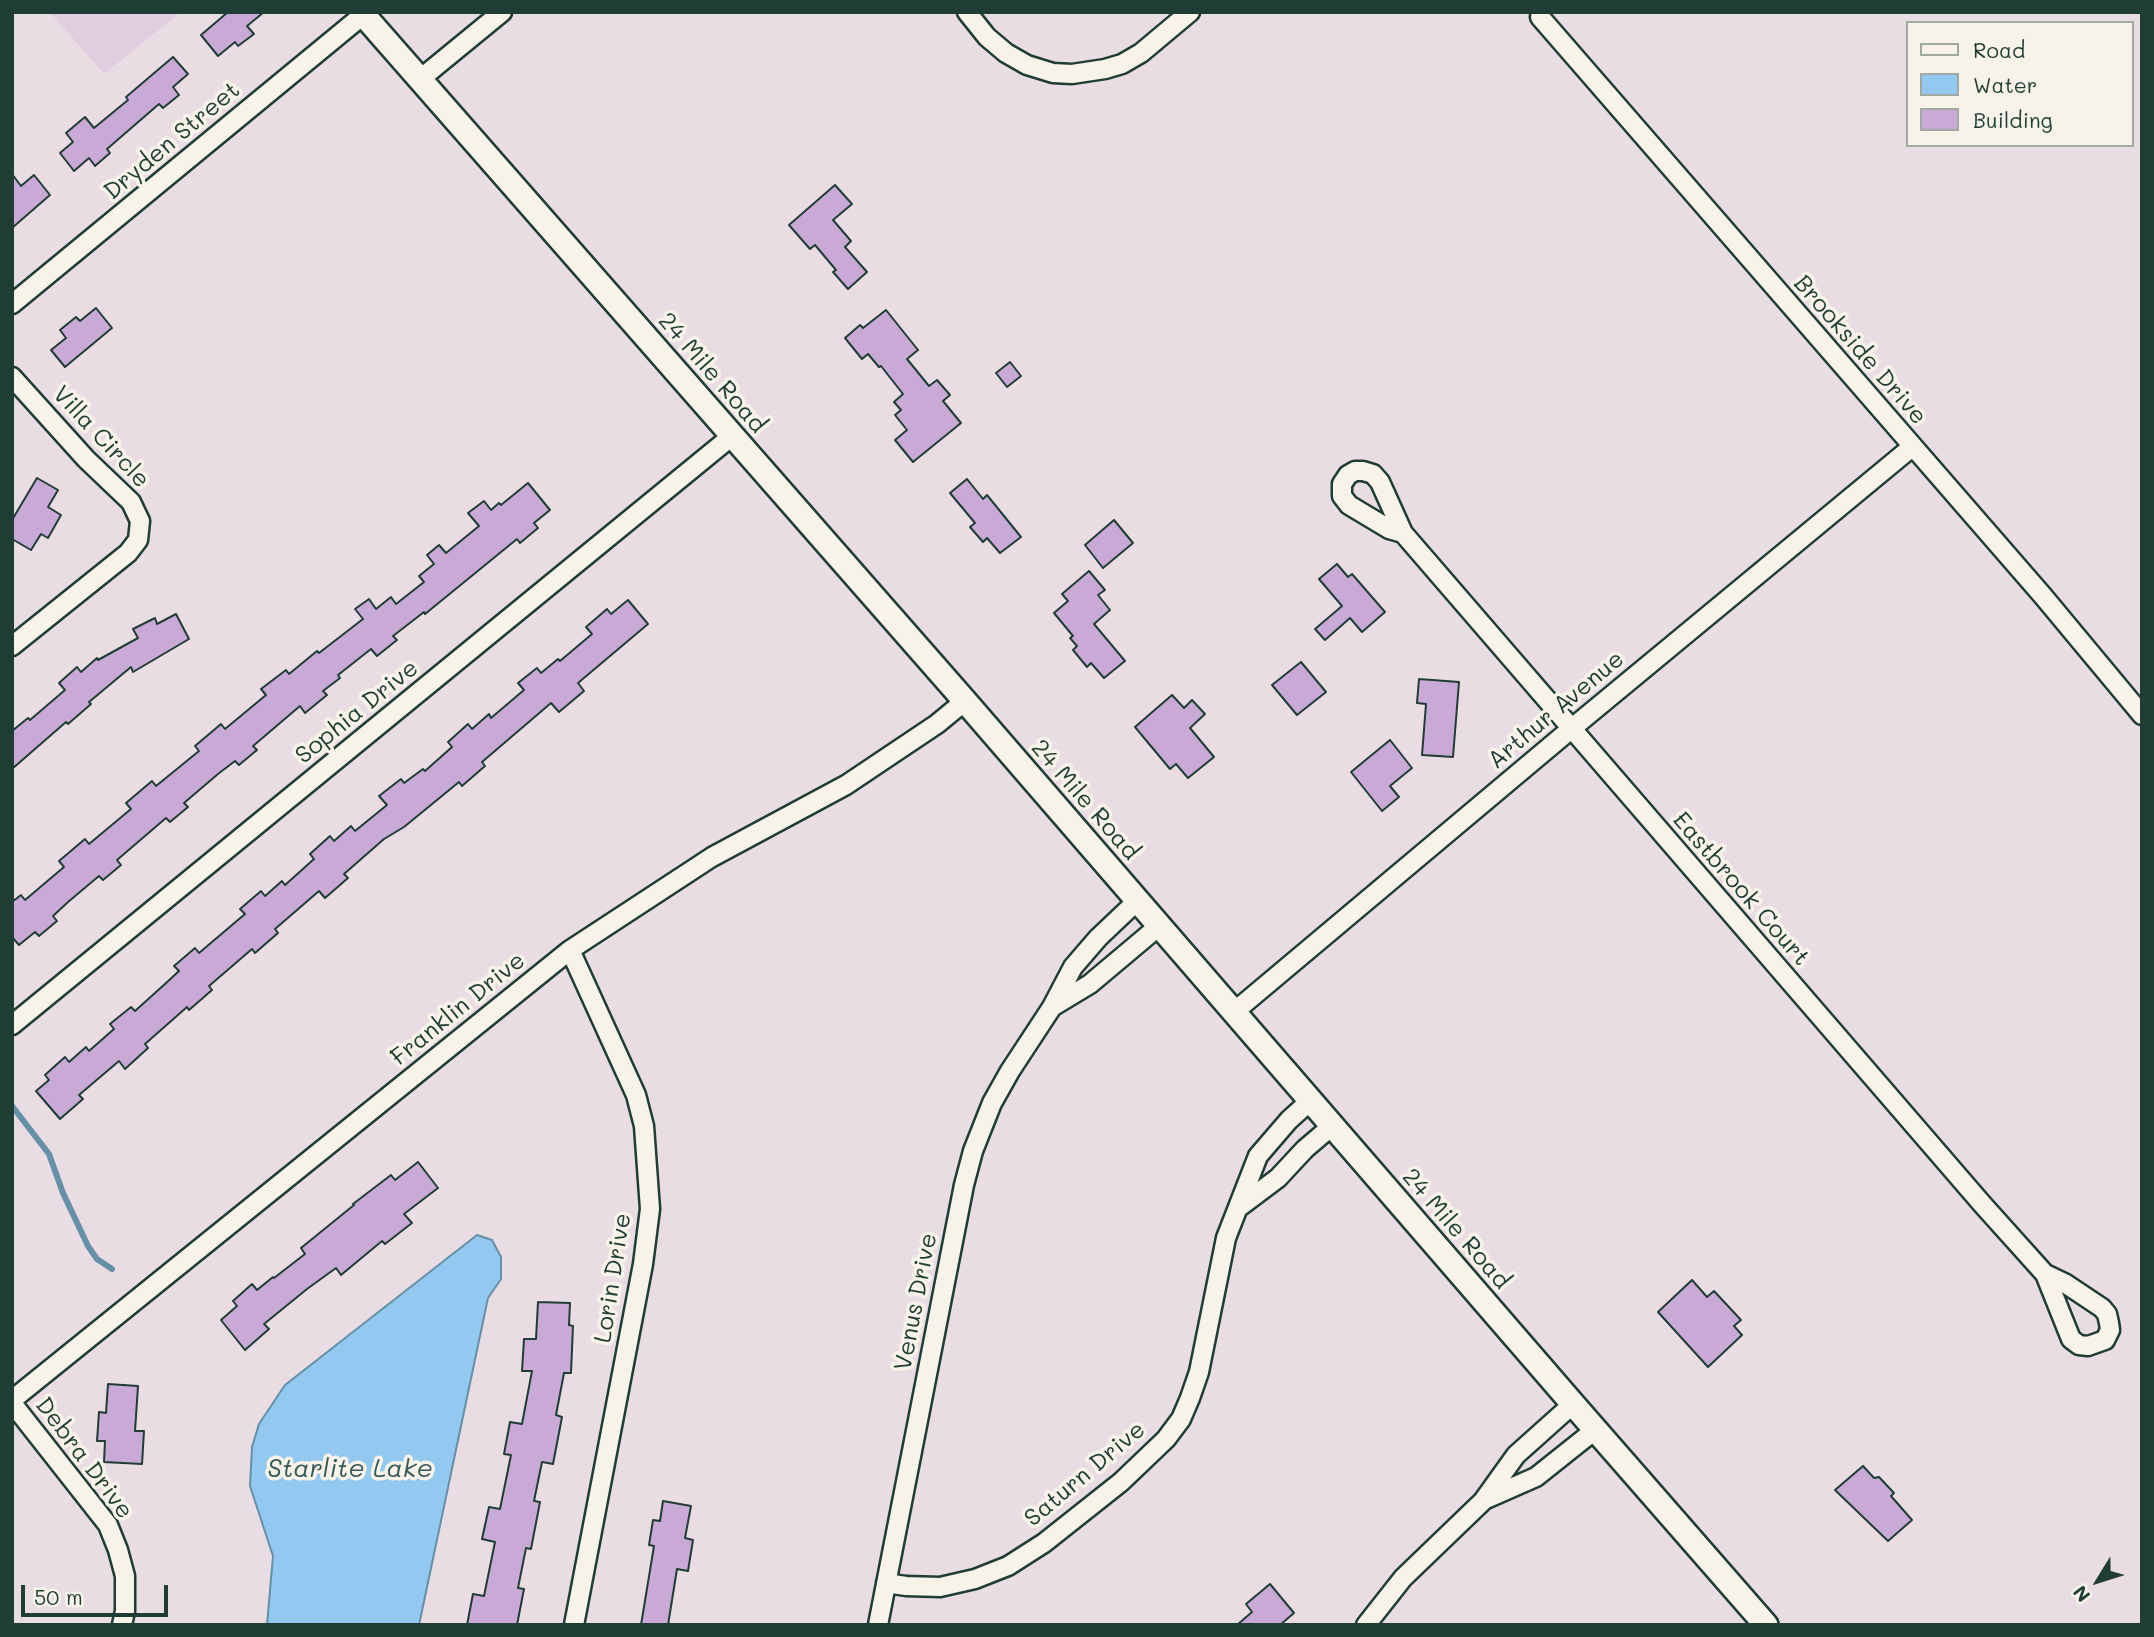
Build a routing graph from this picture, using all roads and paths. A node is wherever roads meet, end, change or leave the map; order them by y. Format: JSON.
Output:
{"nodes":[{"id":1,"x":502,"y":12,"type":"edge"},
{"id":2,"x":967,"y":12,"type":"edge"},
{"id":3,"x":1190,"y":12,"type":"edge"},
{"id":4,"x":362,"y":13,"type":"edge"},
{"id":5,"x":1540,"y":17,"type":"dead end"},
{"id":6,"x":419,"y":80,"type":"junction"},
{"id":7,"x":12,"y":304,"type":"edge"},
{"id":8,"x":12,"y":377,"type":"edge"},
{"id":9,"x":732,"y":436,"type":"junction"},
{"id":10,"x":1912,"y":447,"type":"junction"},
{"id":11,"x":1403,"y":533,"type":"dead end"},
{"id":12,"x":12,"y":646,"type":"edge"},
{"id":13,"x":965,"y":701,"type":"junction"},
{"id":14,"x":2142,"y":715,"type":"edge"},
{"id":15,"x":1571,"y":729,"type":"junction"},
{"id":16,"x":1137,"y":901,"type":"junction"},
{"id":17,"x":1159,"y":926,"type":"junction"},
{"id":18,"x":570,"y":950,"type":"junction"},
{"id":19,"x":1052,"y":1007,"type":"junction"},
{"id":20,"x":1234,"y":1013,"type":"junction"},
{"id":21,"x":12,"y":1025,"type":"edge"},
{"id":22,"x":1310,"y":1101,"type":"junction"},
{"id":23,"x":1332,"y":1126,"type":"junction"},
{"id":24,"x":1238,"y":1208,"type":"junction"},
{"id":25,"x":2045,"y":1274,"type":"dead end"},
{"id":26,"x":12,"y":1401,"type":"edge"},
{"id":27,"x":1573,"y":1405,"type":"junction"},
{"id":28,"x":1595,"y":1430,"type":"junction"},
{"id":29,"x":1483,"y":1501,"type":"junction"},
{"id":30,"x":886,"y":1583,"type":"junction"},
{"id":31,"x":122,"y":1625,"type":"edge"},
{"id":32,"x":573,"y":1625,"type":"edge"},
{"id":33,"x":878,"y":1625,"type":"edge"},
{"id":34,"x":1366,"y":1625,"type":"edge"},
{"id":35,"x":1766,"y":1625,"type":"edge"}],
"edges":[{"from":1,"to":6,"type":"street"},
{"from":2,"to":3,"type":"street"},
{"from":4,"to":6,"type":"street","name":"24 Mile Road"},
{"from":4,"to":7,"type":"street","name":"Dryden Street"},
{"from":5,"to":10,"type":"street","name":"Brookside Drive"},
{"from":6,"to":9,"type":"street","name":"24 Mile Road"},
{"from":8,"to":12,"type":"street","name":"Villa Circle"},
{"from":9,"to":13,"type":"street","name":"24 Mile Road"},
{"from":9,"to":21,"type":"street","name":"Sophia Drive"},
{"from":10,"to":14,"type":"street","name":"Brookside Drive"},
{"from":10,"to":15,"type":"street","name":"Arthur Avenue"},
{"from":11,"to":15,"type":"street","name":"Eastbrook Court"},
{"from":13,"to":16,"type":"street","name":"24 Mile Road"},
{"from":13,"to":18,"type":"street","name":"Franklin Drive"},
{"from":15,"to":20,"type":"street","name":"Arthur Avenue"},
{"from":15,"to":25,"type":"street","name":"Eastbrook Court"},
{"from":16,"to":17,"type":"street","name":"24 Mile Road"},
{"from":16,"to":19,"type":"street","name":"Venus Drive"},
{"from":17,"to":19,"type":"street","name":"Venus Drive"},
{"from":17,"to":20,"type":"street","name":"24 Mile Road"},
{"from":18,"to":26,"type":"street","name":"Franklin Drive"},
{"from":18,"to":32,"type":"street","name":"Lorin Drive"},
{"from":19,"to":30,"type":"street","name":"Venus Drive"},
{"from":20,"to":22,"type":"street","name":"24 Mile Road"},
{"from":22,"to":23,"type":"street","name":"24 Mile Road"},
{"from":22,"to":24,"type":"street","name":"Saturn Drive"},
{"from":23,"to":24,"type":"street"},
{"from":23,"to":27,"type":"street","name":"24 Mile Road"},
{"from":24,"to":30,"type":"street","name":"Saturn Drive"},
{"from":26,"to":31,"type":"street","name":"Debra Drive"},
{"from":27,"to":28,"type":"street","name":"24 Mile Road"},
{"from":27,"to":29,"type":"street"},
{"from":28,"to":29,"type":"street"},
{"from":28,"to":35,"type":"street","name":"24 Mile Road"},
{"from":29,"to":34,"type":"street"},
{"from":30,"to":33,"type":"street","name":"Venus Drive"}]}
